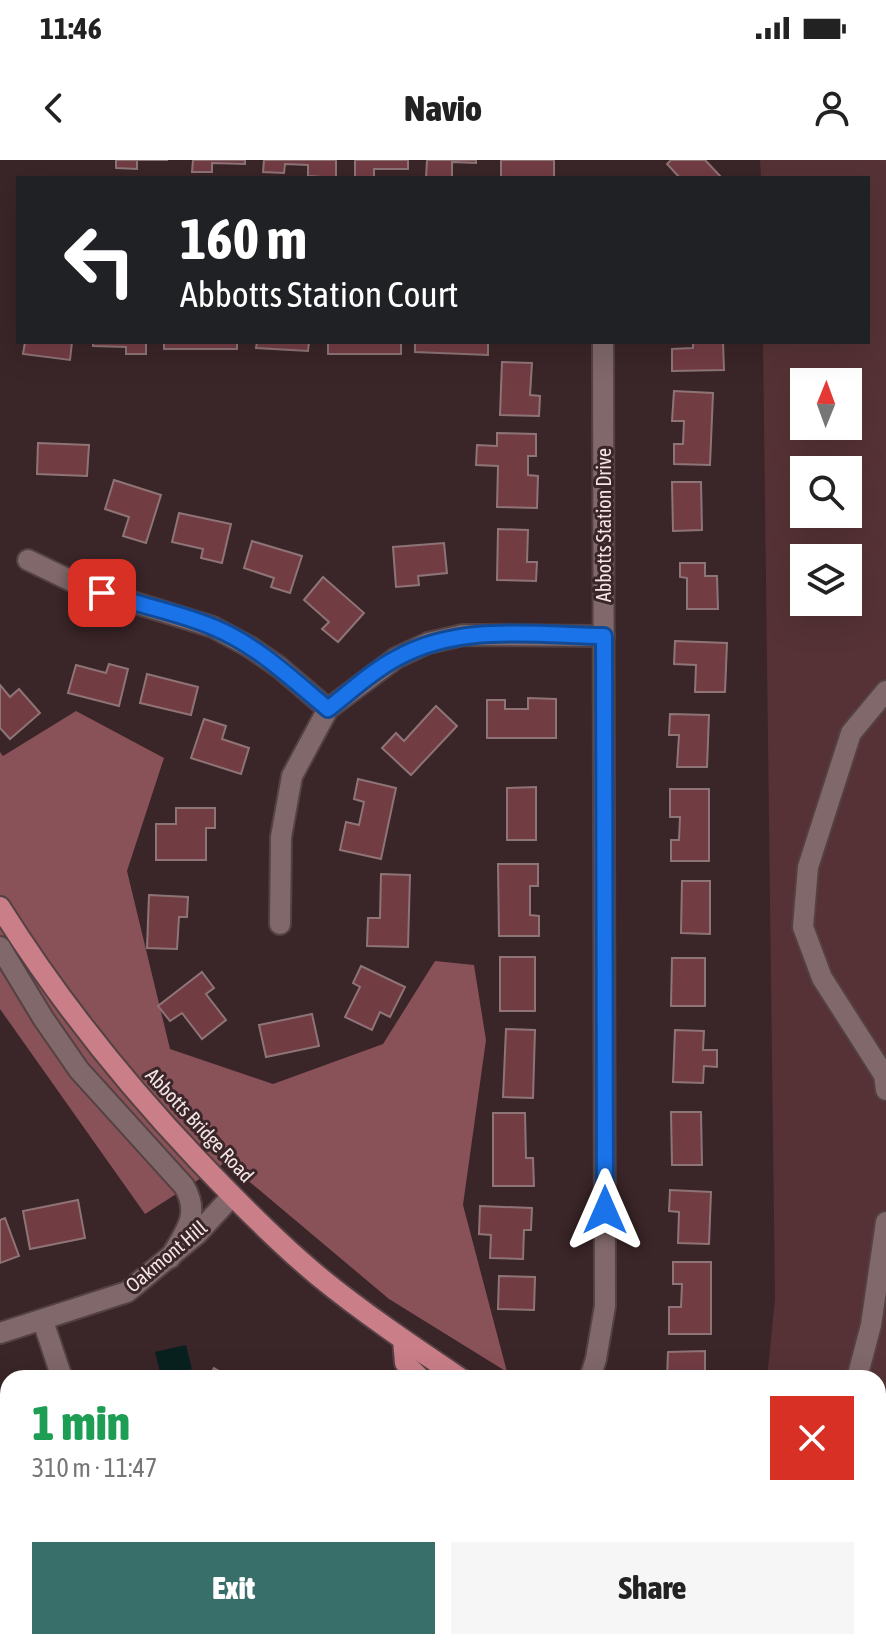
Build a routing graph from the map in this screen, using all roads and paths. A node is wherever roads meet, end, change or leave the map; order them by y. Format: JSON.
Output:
{"nodes":[{"id":1,"x":603,"y":344,"type":"edge"},
{"id":2,"x":28,"y":560,"type":"dead end"},
{"id":3,"x":604,"y":636,"type":"junction"},
{"id":4,"x":886,"y":691,"type":"edge"},
{"id":5,"x":328,"y":709,"type":"junction"},
{"id":6,"x":0,"y":907,"type":"edge"},
{"id":7,"x":280,"y":924,"type":"dead end"},
{"id":8,"x":0,"y":947,"type":"edge"},
{"id":9,"x":885,"y":1080,"type":"edge"},
{"id":10,"x":232,"y":1196,"type":"junction"},
{"id":11,"x":886,"y":1222,"type":"edge"},
{"id":12,"x":170,"y":1258,"type":"junction"},
{"id":13,"x":43,"y":1321,"type":"junction"},
{"id":14,"x":0,"y":1333,"type":"edge"},
{"id":15,"x":403,"y":1340,"type":"junction"},
{"id":16,"x":59,"y":1370,"type":"edge"},
{"id":17,"x":412,"y":1370,"type":"edge"},
{"id":18,"x":448,"y":1370,"type":"edge"},
{"id":19,"x":593,"y":1370,"type":"edge"},
{"id":20,"x":859,"y":1370,"type":"edge"}],
"edges":[{"from":1,"to":3,"type":"street","name":"Abbotts Station Drive"},
{"from":2,"to":5,"type":"street"},
{"from":3,"to":5,"type":"street"},
{"from":3,"to":19,"type":"street","name":"Abbotts Station Drive"},
{"from":4,"to":9,"type":"street"},
{"from":5,"to":7,"type":"street"},
{"from":6,"to":10,"type":"main road","name":"Abbotts Bridge Road"},
{"from":8,"to":12,"type":"street"},
{"from":10,"to":12,"type":"street","name":"Oakmont Hill"},
{"from":10,"to":15,"type":"main road","name":"Abbotts Bridge Road"},
{"from":11,"to":20,"type":"street"},
{"from":12,"to":13,"type":"street","name":"Oakmont Hill"},
{"from":13,"to":14,"type":"street","name":"Oakmont Hill"},
{"from":13,"to":16,"type":"street"},
{"from":15,"to":17,"type":"main road"},
{"from":15,"to":18,"type":"main road","name":"Abbotts Bridge Road"}]}
